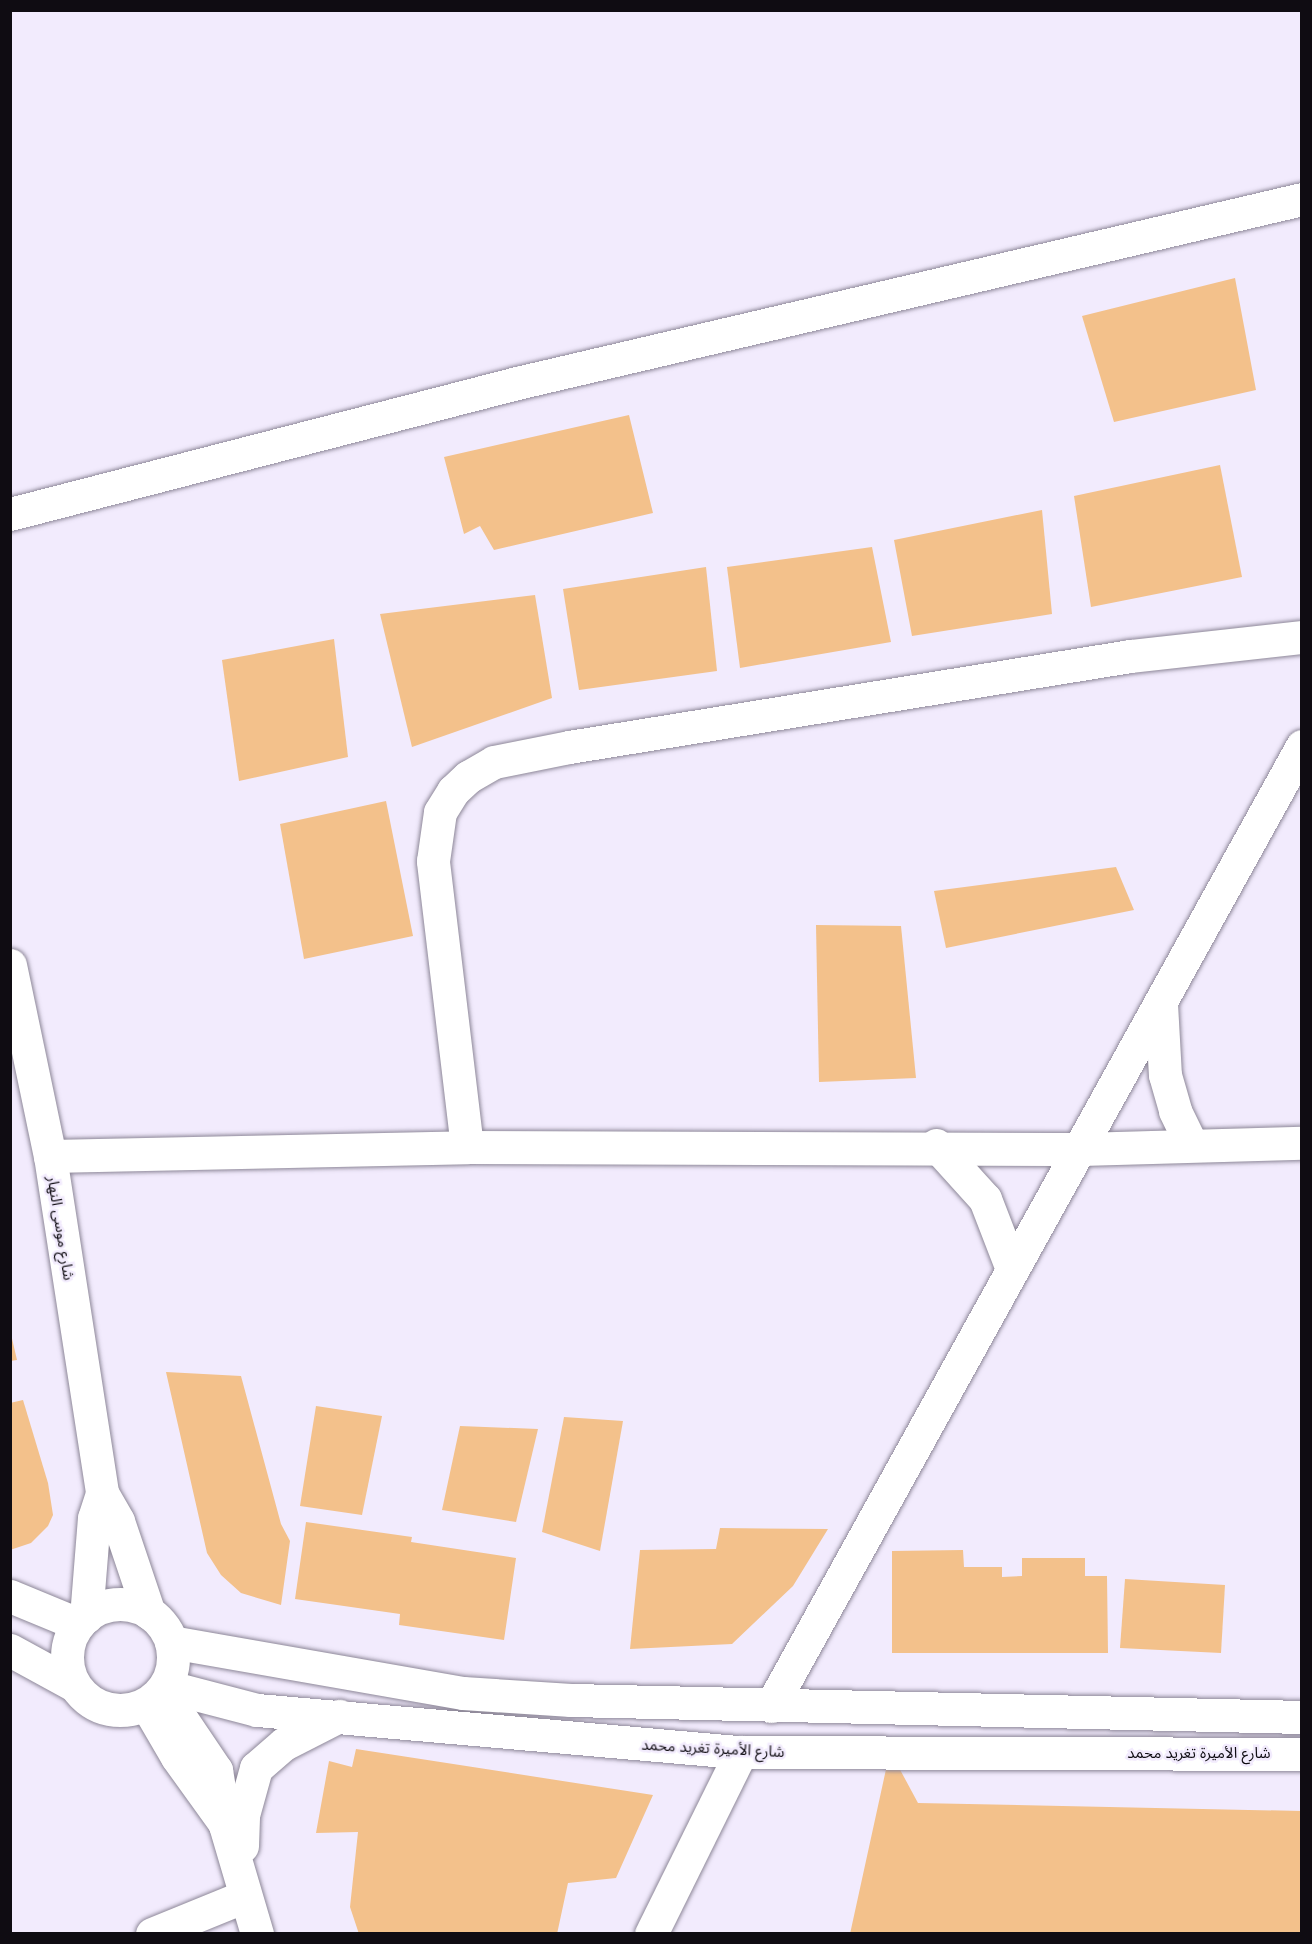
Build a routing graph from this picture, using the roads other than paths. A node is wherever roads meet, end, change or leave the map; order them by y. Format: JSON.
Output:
{"nodes":[{"id":1,"x":1302,"y":199,"type":"edge"},
{"id":2,"x":10,"y":514,"type":"edge"},
{"id":3,"x":1302,"y":637,"type":"edge"},
{"id":4,"x":1302,"y":746,"type":"edge"},
{"id":5,"x":10,"y":965,"type":"edge"},
{"id":6,"x":1161,"y":1003,"type":"junction"},
{"id":7,"x":1302,"y":1143,"type":"edge"},
{"id":8,"x":1191,"y":1144,"type":"junction"},
{"id":9,"x":936,"y":1145,"type":"junction"},
{"id":10,"x":467,"y":1146,"type":"junction"},
{"id":11,"x":1081,"y":1149,"type":"junction"},
{"id":12,"x":50,"y":1156,"type":"junction"},
{"id":13,"x":1012,"y":1269,"type":"junction"},
{"id":14,"x":102,"y":1493,"type":"junction"},
{"id":15,"x":10,"y":1596,"type":"edge"},
{"id":16,"x":149,"y":1613,"type":"junction"},
{"id":17,"x":82,"y":1621,"type":"junction"},
{"id":18,"x":171,"y":1642,"type":"junction"},
{"id":19,"x":18,"y":1662,"type":"edge"},
{"id":20,"x":74,"y":1685,"type":"junction"},
{"id":21,"x":157,"y":1693,"type":"junction"},
{"id":22,"x":771,"y":1706,"type":"junction"},
{"id":23,"x":340,"y":1715,"type":"junction"},
{"id":24,"x":1302,"y":1717,"type":"edge"},
{"id":25,"x":741,"y":1752,"type":"junction"},
{"id":26,"x":1302,"y":1754,"type":"edge"},
{"id":27,"x":243,"y":1889,"type":"junction"},
{"id":28,"x":152,"y":1934,"type":"edge"},
{"id":29,"x":257,"y":1934,"type":"edge"},
{"id":30,"x":651,"y":1934,"type":"edge"}],
"edges":[{"from":1,"to":2,"type":"street"},
{"from":3,"to":10,"type":"street"},
{"from":4,"to":6,"type":"street"},
{"from":5,"to":12,"type":"street","name":"شارع موسى النهار"},
{"from":6,"to":8,"type":"street"},
{"from":6,"to":11,"type":"street"},
{"from":7,"to":8,"type":"street"},
{"from":8,"to":11,"type":"street"},
{"from":9,"to":10,"type":"street"},
{"from":9,"to":11,"type":"street"},
{"from":9,"to":13,"type":"street"},
{"from":10,"to":12,"type":"street"},
{"from":11,"to":13,"type":"street"},
{"from":12,"to":14,"type":"street","name":"شارع موسى النهار"},
{"from":13,"to":22,"type":"street"},
{"from":14,"to":16,"type":"street","name":"شارع موسى النهار"},
{"from":14,"to":17,"type":"street","name":"شارع موسى النهار"},
{"from":15,"to":17,"type":"street"},
{"from":16,"to":17,"type":"street"},
{"from":16,"to":18,"type":"street"},
{"from":17,"to":20,"type":"street"},
{"from":18,"to":21,"type":"street"},
{"from":18,"to":22,"type":"street"},
{"from":19,"to":20,"type":"street"},
{"from":20,"to":21,"type":"street"},
{"from":21,"to":23,"type":"street","name":"شارع الأميرة تغريد محمد"},
{"from":21,"to":27,"type":"street"},
{"from":22,"to":24,"type":"street"},
{"from":23,"to":25,"type":"street","name":"شارع الأميرة تغريد محمد"},
{"from":23,"to":27,"type":"street"},
{"from":25,"to":26,"type":"street","name":"شارع الأميرة تغريد محمد"},
{"from":25,"to":30,"type":"street"},
{"from":27,"to":28,"type":"street"},
{"from":27,"to":29,"type":"street"}]}
